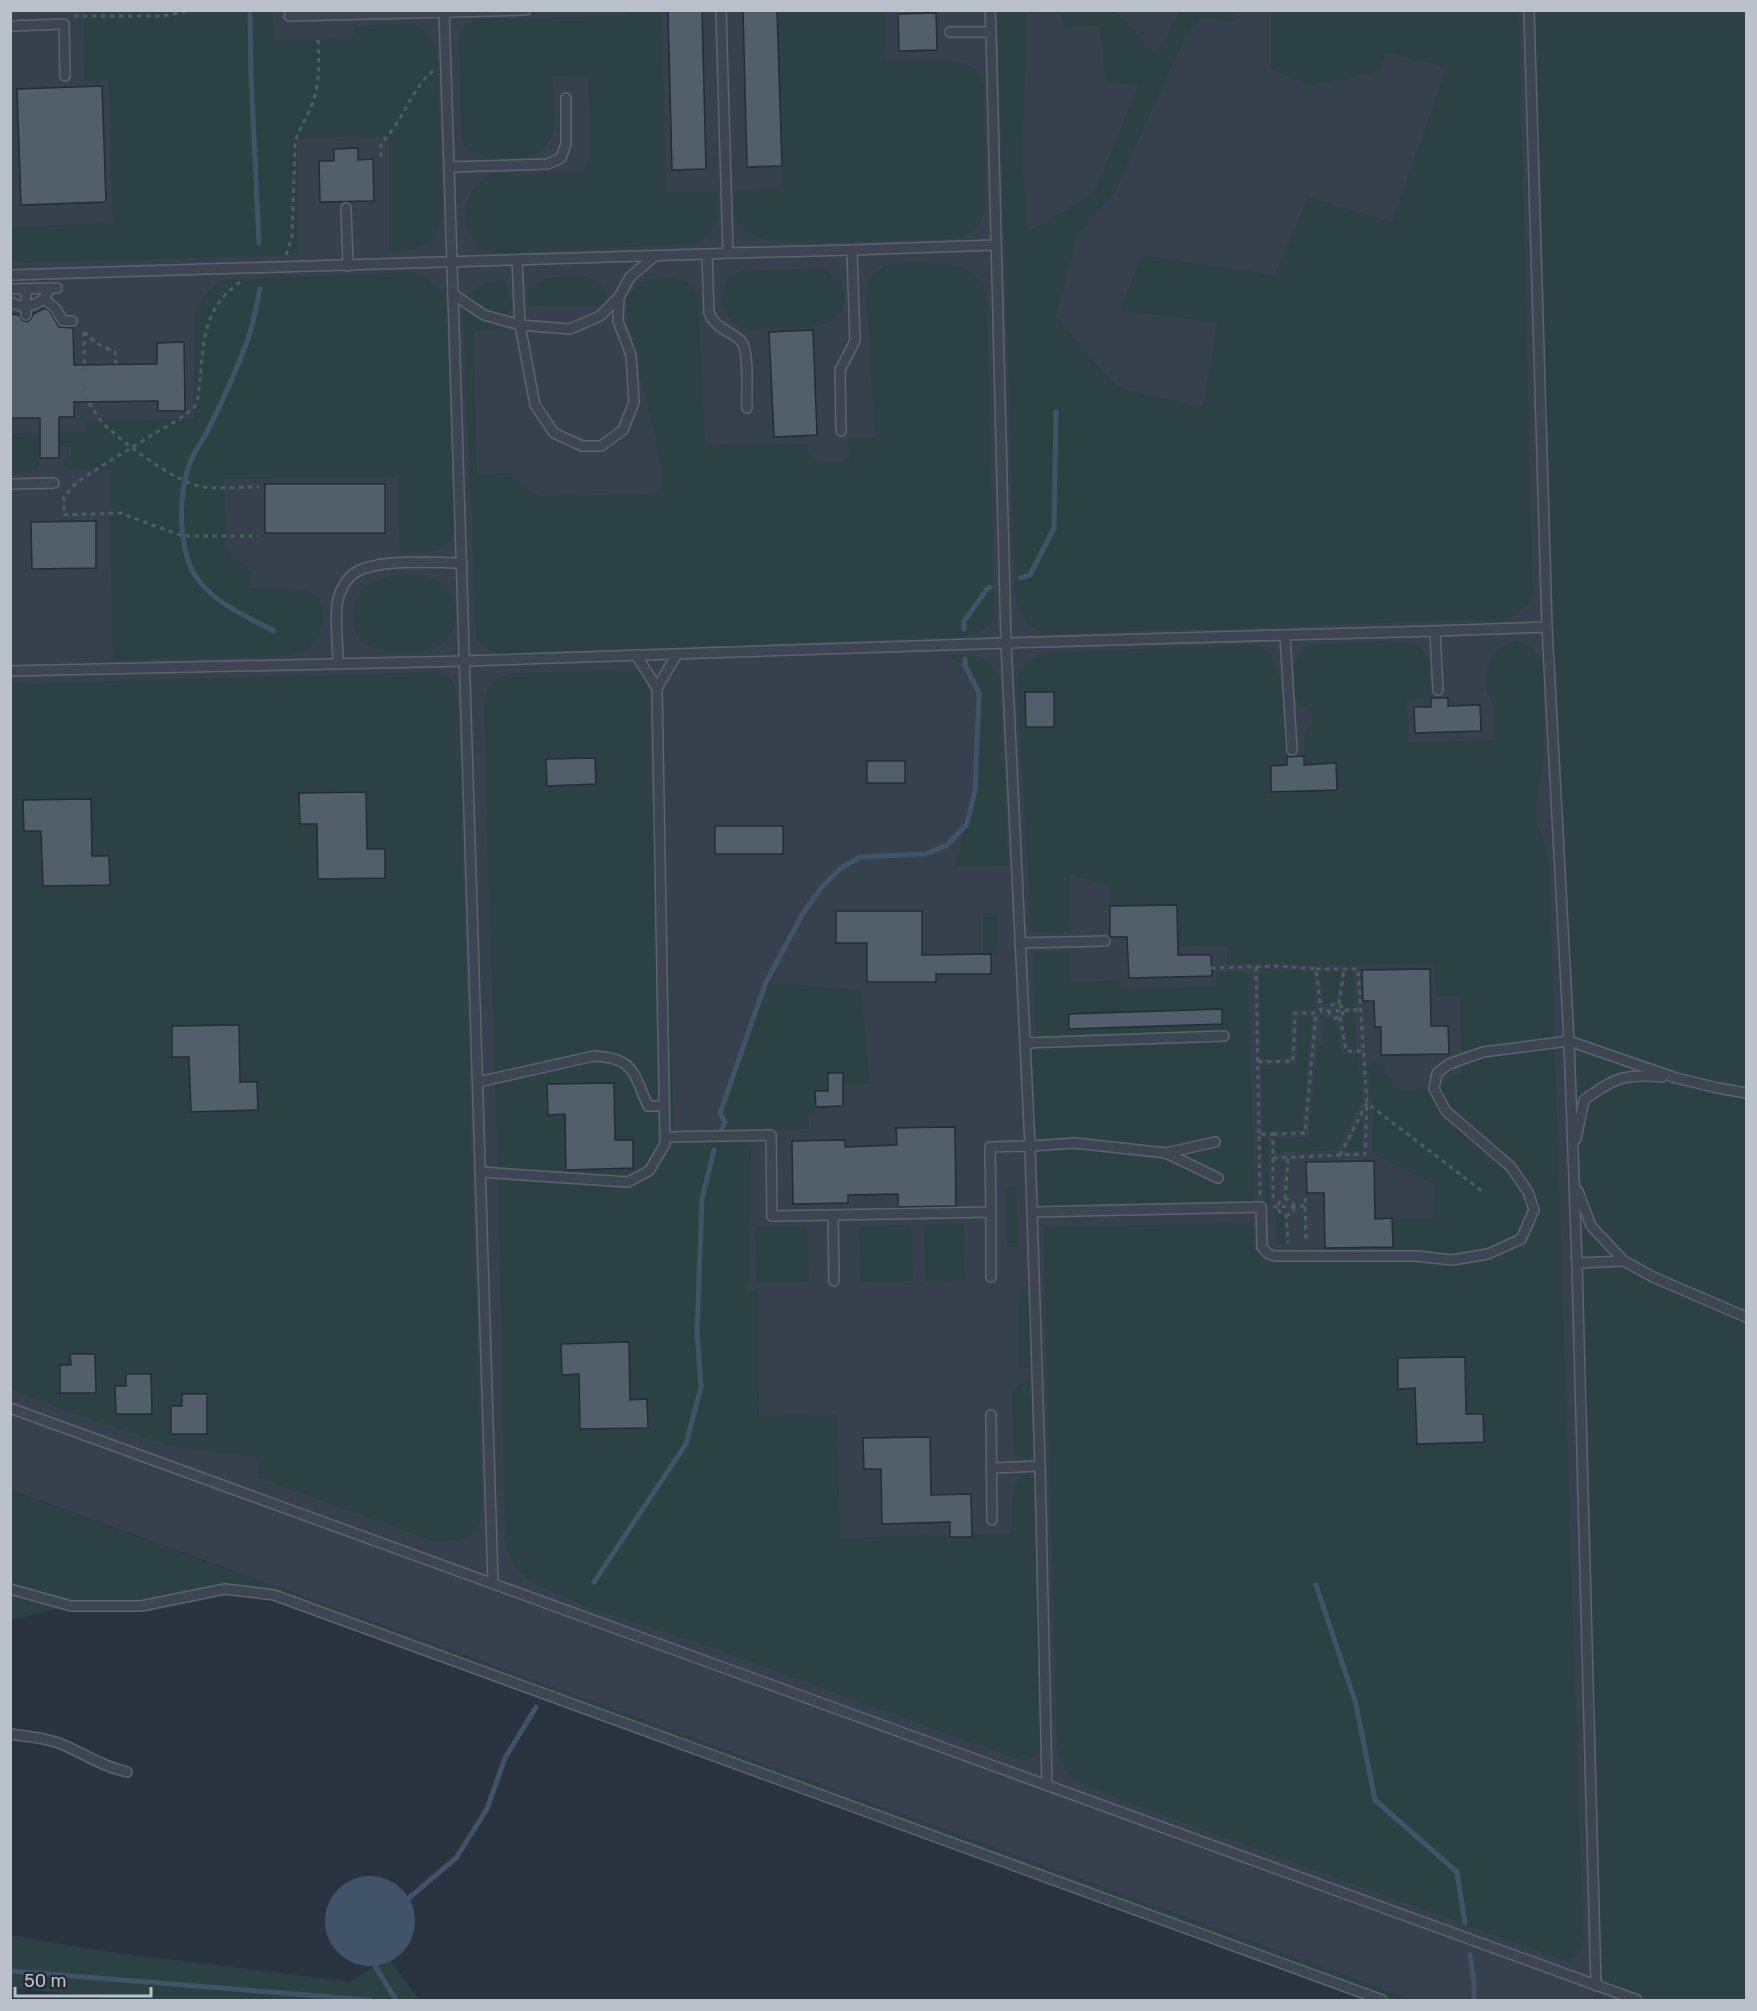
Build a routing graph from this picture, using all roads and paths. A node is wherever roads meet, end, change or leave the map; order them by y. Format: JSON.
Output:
{"nodes":[{"id":1,"x":194,"y":10,"type":"edge"},
{"id":2,"x":526,"y":10,"type":"edge"},
{"id":3,"x":721,"y":10,"type":"edge"},
{"id":4,"x":990,"y":10,"type":"edge"},
{"id":5,"x":1529,"y":10,"type":"edge"},
{"id":6,"x":444,"y":11,"type":"edge"},
{"id":7,"x":64,"y":16,"type":"dead end"},
{"id":8,"x":289,"y":16,"type":"dead end"},
{"id":9,"x":10,"y":26,"type":"edge"},
{"id":10,"x":950,"y":32,"type":"dead end"},
{"id":11,"x":991,"y":32,"type":"junction"},
{"id":12,"x":318,"y":40,"type":"dead end"},
{"id":13,"x":446,"y":60,"type":"junction"},
{"id":14,"x":65,"y":76,"type":"dead end"},
{"id":15,"x":566,"y":99,"type":"dead end"},
{"id":16,"x":381,"y":157,"type":"dead end"},
{"id":17,"x":449,"y":167,"type":"junction"},
{"id":18,"x":346,"y":208,"type":"dead end"},
{"id":19,"x":995,"y":245,"type":"junction"},
{"id":20,"x":852,"y":250,"type":"junction"},
{"id":21,"x":707,"y":254,"type":"junction"},
{"id":22,"x":728,"y":254,"type":"junction"},
{"id":23,"x":655,"y":256,"type":"junction"},
{"id":24,"x":517,"y":260,"type":"junction"},
{"id":25,"x":452,"y":262,"type":"junction"},
{"id":26,"x":348,"y":266,"type":"junction"},
{"id":27,"x":254,"y":268,"type":"junction"},
{"id":28,"x":281,"y":268,"type":"junction"},
{"id":29,"x":10,"y":275,"type":"edge"},
{"id":30,"x":10,"y":289,"type":"edge"},
{"id":31,"x":26,"y":289,"type":"junction"},
{"id":32,"x":453,"y":294,"type":"junction"},
{"id":33,"x":619,"y":297,"type":"junction"},
{"id":34,"x":44,"y":299,"type":"junction"},
{"id":35,"x":10,"y":302,"type":"edge"},
{"id":36,"x":26,"y":311,"type":"junction"},
{"id":37,"x":72,"y":321,"type":"joint"},
{"id":38,"x":520,"y":325,"type":"junction"},
{"id":39,"x":84,"y":332,"type":"junction"},
{"id":40,"x":116,"y":364,"type":"dead end"},
{"id":41,"x":747,"y":408,"type":"dead end"},
{"id":42,"x":841,"y":431,"type":"dead end"},
{"id":43,"x":133,"y":447,"type":"junction"},
{"id":44,"x":54,"y":483,"type":"dead end"},
{"id":45,"x":10,"y":484,"type":"edge"},
{"id":46,"x":259,"y":487,"type":"dead end"},
{"id":47,"x":259,"y":536,"type":"dead end"},
{"id":48,"x":462,"y":563,"type":"junction"},
{"id":49,"x":1547,"y":627,"type":"junction"},
{"id":50,"x":1435,"y":631,"type":"junction"},
{"id":51,"x":1285,"y":635,"type":"junction"},
{"id":52,"x":1006,"y":643,"type":"junction"},
{"id":53,"x":677,"y":654,"type":"junction"},
{"id":54,"x":636,"y":655,"type":"junction"},
{"id":55,"x":465,"y":661,"type":"junction"},
{"id":56,"x":338,"y":664,"type":"junction"},
{"id":57,"x":10,"y":671,"type":"edge"},
{"id":58,"x":657,"y":688,"type":"junction"},
{"id":59,"x":1438,"y":690,"type":"dead end"},
{"id":60,"x":1292,"y":750,"type":"dead end"},
{"id":61,"x":1105,"y":941,"type":"dead end"},
{"id":62,"x":1020,"y":943,"type":"junction"},
{"id":63,"x":1256,"y":966,"type":"junction"},
{"id":64,"x":1211,"y":968,"type":"dead end"},
{"id":65,"x":1316,"y":969,"type":"junction"},
{"id":66,"x":1344,"y":969,"type":"junction"},
{"id":67,"x":1339,"y":1004,"type":"junction"},
{"id":68,"x":1360,"y":1010,"type":"junction"},
{"id":69,"x":1329,"y":1011,"type":"junction"},
{"id":70,"x":1344,"y":1011,"type":"junction"},
{"id":71,"x":1340,"y":1017,"type":"junction"},
{"id":72,"x":1224,"y":1036,"type":"dead end"},
{"id":73,"x":1569,"y":1041,"type":"junction"},
{"id":74,"x":1025,"y":1043,"type":"junction"},
{"id":75,"x":1363,"y":1051,"type":"junction"},
{"id":76,"x":1258,"y":1062,"type":"junction"},
{"id":77,"x":1676,"y":1078,"type":"junction"},
{"id":78,"x":478,"y":1082,"type":"junction"},
{"id":79,"x":1746,"y":1093,"type":"edge"},
{"id":80,"x":1367,"y":1103,"type":"junction"},
{"id":81,"x":664,"y":1106,"type":"junction"},
{"id":82,"x":1259,"y":1134,"type":"junction"},
{"id":83,"x":1273,"y":1134,"type":"junction"},
{"id":84,"x":665,"y":1137,"type":"junction"},
{"id":85,"x":1215,"y":1142,"type":"dead end"},
{"id":86,"x":1030,"y":1146,"type":"junction"},
{"id":87,"x":1166,"y":1153,"type":"junction"},
{"id":88,"x":1340,"y":1155,"type":"junction"},
{"id":89,"x":1288,"y":1157,"type":"junction"},
{"id":90,"x":1274,"y":1158,"type":"junction"},
{"id":91,"x":1573,"y":1165,"type":"junction"},
{"id":92,"x":480,"y":1172,"type":"junction"},
{"id":93,"x":1218,"y":1179,"type":"dead end"},
{"id":94,"x":1482,"y":1191,"type":"dead end"},
{"id":95,"x":1305,"y":1198,"type":"dead end"},
{"id":96,"x":1285,"y":1199,"type":"junction"},
{"id":97,"x":1294,"y":1206,"type":"junction"},
{"id":98,"x":1305,"y":1206,"type":"junction"},
{"id":99,"x":1261,"y":1207,"type":"junction"},
{"id":100,"x":1276,"y":1207,"type":"junction"},
{"id":101,"x":991,"y":1212,"type":"junction"},
{"id":102,"x":1032,"y":1212,"type":"junction"},
{"id":103,"x":1286,"y":1214,"type":"junction"},
{"id":104,"x":833,"y":1215,"type":"junction"},
{"id":105,"x":1274,"y":1217,"type":"dead end"},
{"id":106,"x":1306,"y":1243,"type":"dead end"},
{"id":107,"x":1289,"y":1256,"type":"junction"},
{"id":108,"x":1624,"y":1261,"type":"junction"},
{"id":109,"x":1577,"y":1263,"type":"junction"},
{"id":110,"x":992,"y":1277,"type":"dead end"},
{"id":111,"x":834,"y":1281,"type":"dead end"},
{"id":112,"x":1746,"y":1317,"type":"edge"},
{"id":113,"x":10,"y":1408,"type":"edge"},
{"id":114,"x":991,"y":1415,"type":"dead end"},
{"id":115,"x":1040,"y":1466,"type":"junction"},
{"id":116,"x":991,"y":1468,"type":"junction"},
{"id":117,"x":992,"y":1520,"type":"dead end"},
{"id":118,"x":493,"y":1583,"type":"junction"},
{"id":119,"x":10,"y":1589,"type":"edge"},
{"id":120,"x":10,"y":1734,"type":"edge"},
{"id":121,"x":127,"y":1772,"type":"dead end"},
{"id":122,"x":1047,"y":1785,"type":"junction"},
{"id":123,"x":1596,"y":1986,"type":"junction"},
{"id":124,"x":1382,"y":2001,"type":"edge"},
{"id":125,"x":1637,"y":2001,"type":"edge"}],
"edges":[{"from":1,"to":7,"type":"path"},
{"from":2,"to":6,"type":"lane"},
{"from":3,"to":22,"type":"lane"},
{"from":4,"to":11,"type":"lane"},
{"from":5,"to":49,"type":"lane"},
{"from":6,"to":8,"type":"lane"},
{"from":6,"to":13,"type":"lane"},
{"from":9,"to":14,"type":"lane"},
{"from":10,"to":11,"type":"lane"},
{"from":11,"to":19,"type":"lane"},
{"from":12,"to":28,"type":"path"},
{"from":13,"to":16,"type":"path"},
{"from":13,"to":17,"type":"lane"},
{"from":15,"to":17,"type":"lane"},
{"from":17,"to":25,"type":"lane"},
{"from":18,"to":26,"type":"lane"},
{"from":19,"to":20,"type":"lane"},
{"from":19,"to":52,"type":"lane"},
{"from":20,"to":22,"type":"lane"},
{"from":20,"to":42,"type":"lane"},
{"from":21,"to":22,"type":"lane"},
{"from":21,"to":23,"type":"lane"},
{"from":21,"to":41,"type":"lane"},
{"from":23,"to":24,"type":"lane"},
{"from":23,"to":33,"type":"lane"},
{"from":24,"to":25,"type":"lane"},
{"from":24,"to":38,"type":"lane"},
{"from":25,"to":26,"type":"lane"},
{"from":25,"to":32,"type":"lane"},
{"from":26,"to":28,"type":"lane"},
{"from":27,"to":28,"type":"lane"},
{"from":27,"to":29,"type":"lane"},
{"from":27,"to":43,"type":"path"},
{"from":30,"to":31,"type":"lane"},
{"from":31,"to":34,"type":"lane"},
{"from":31,"to":36,"type":"lane"},
{"from":32,"to":38,"type":"lane"},
{"from":32,"to":48,"type":"lane"},
{"from":33,"to":38,"type":"lane"},
{"from":33,"to":38,"type":"lane"},
{"from":34,"to":36,"type":"lane"},
{"from":34,"to":37,"type":"lane"},
{"from":35,"to":36,"type":"lane"},
{"from":37,"to":39,"type":"path"},
{"from":39,"to":40,"type":"path"},
{"from":39,"to":43,"type":"path"},
{"from":43,"to":46,"type":"path"},
{"from":43,"to":47,"type":"path"},
{"from":44,"to":45,"type":"lane"},
{"from":48,"to":55,"type":"lane"},
{"from":48,"to":56,"type":"lane"},
{"from":49,"to":50,"type":"lane"},
{"from":49,"to":73,"type":"lane"},
{"from":50,"to":51,"type":"lane"},
{"from":50,"to":59,"type":"lane"},
{"from":51,"to":52,"type":"lane"},
{"from":51,"to":60,"type":"lane"},
{"from":52,"to":53,"type":"lane"},
{"from":52,"to":62,"type":"lane"},
{"from":53,"to":54,"type":"lane"},
{"from":53,"to":58,"type":"lane"},
{"from":54,"to":55,"type":"lane"},
{"from":54,"to":58,"type":"lane"},
{"from":55,"to":56,"type":"lane"},
{"from":55,"to":78,"type":"lane"},
{"from":56,"to":57,"type":"lane"},
{"from":58,"to":81,"type":"lane"},
{"from":61,"to":62,"type":"lane"},
{"from":62,"to":74,"type":"lane"},
{"from":63,"to":64,"type":"path"},
{"from":63,"to":65,"type":"path"},
{"from":63,"to":76,"type":"path"},
{"from":65,"to":66,"type":"path"},
{"from":65,"to":69,"type":"path"},
{"from":66,"to":67,"type":"path"},
{"from":66,"to":68,"type":"path"},
{"from":67,"to":69,"type":"path"},
{"from":67,"to":70,"type":"path"},
{"from":68,"to":70,"type":"path"},
{"from":68,"to":75,"type":"path"},
{"from":69,"to":70,"type":"path"},
{"from":69,"to":71,"type":"path"},
{"from":70,"to":71,"type":"path"},
{"from":71,"to":75,"type":"path"},
{"from":72,"to":74,"type":"lane"},
{"from":73,"to":77,"type":"lane"},
{"from":73,"to":91,"type":"lane"},
{"from":73,"to":107,"type":"lane"},
{"from":74,"to":86,"type":"lane"},
{"from":75,"to":80,"type":"path"},
{"from":76,"to":82,"type":"path"},
{"from":76,"to":83,"type":"path"},
{"from":77,"to":79,"type":"lane"},
{"from":77,"to":91,"type":"lane"},
{"from":78,"to":81,"type":"lane"},
{"from":78,"to":92,"type":"lane"},
{"from":80,"to":88,"type":"path"},
{"from":80,"to":88,"type":"path"},
{"from":80,"to":94,"type":"path"},
{"from":81,"to":84,"type":"lane"},
{"from":82,"to":83,"type":"path"},
{"from":82,"to":99,"type":"path"},
{"from":83,"to":90,"type":"path"},
{"from":84,"to":92,"type":"lane"},
{"from":84,"to":104,"type":"lane"},
{"from":85,"to":87,"type":"lane"},
{"from":86,"to":87,"type":"lane"},
{"from":86,"to":101,"type":"lane"},
{"from":86,"to":102,"type":"lane"},
{"from":87,"to":93,"type":"lane"},
{"from":88,"to":89,"type":"path"},
{"from":89,"to":90,"type":"path"},
{"from":89,"to":96,"type":"path"},
{"from":90,"to":100,"type":"path"},
{"from":91,"to":108,"type":"lane"},
{"from":91,"to":109,"type":"lane"},
{"from":92,"to":118,"type":"lane"},
{"from":95,"to":98,"type":"path"},
{"from":96,"to":97,"type":"path"},
{"from":96,"to":100,"type":"path"},
{"from":97,"to":98,"type":"path"},
{"from":97,"to":100,"type":"path"},
{"from":97,"to":103,"type":"path"},
{"from":98,"to":106,"type":"path"},
{"from":99,"to":100,"type":"path"},
{"from":99,"to":102,"type":"lane"},
{"from":99,"to":107,"type":"lane"},
{"from":100,"to":103,"type":"path"},
{"from":100,"to":105,"type":"path"},
{"from":101,"to":104,"type":"lane"},
{"from":101,"to":110,"type":"lane"},
{"from":102,"to":115,"type":"lane"},
{"from":103,"to":107,"type":"path"},
{"from":104,"to":111,"type":"lane"},
{"from":108,"to":109,"type":"lane"},
{"from":108,"to":112,"type":"lane"},
{"from":109,"to":123,"type":"lane"},
{"from":113,"to":118,"type":"lane"},
{"from":114,"to":116,"type":"lane"},
{"from":115,"to":116,"type":"lane"},
{"from":115,"to":122,"type":"lane"},
{"from":116,"to":117,"type":"lane"},
{"from":118,"to":122,"type":"lane"},
{"from":119,"to":124,"type":"lane"},
{"from":120,"to":121,"type":"lane"},
{"from":122,"to":123,"type":"lane"},
{"from":123,"to":125,"type":"lane"}]}
